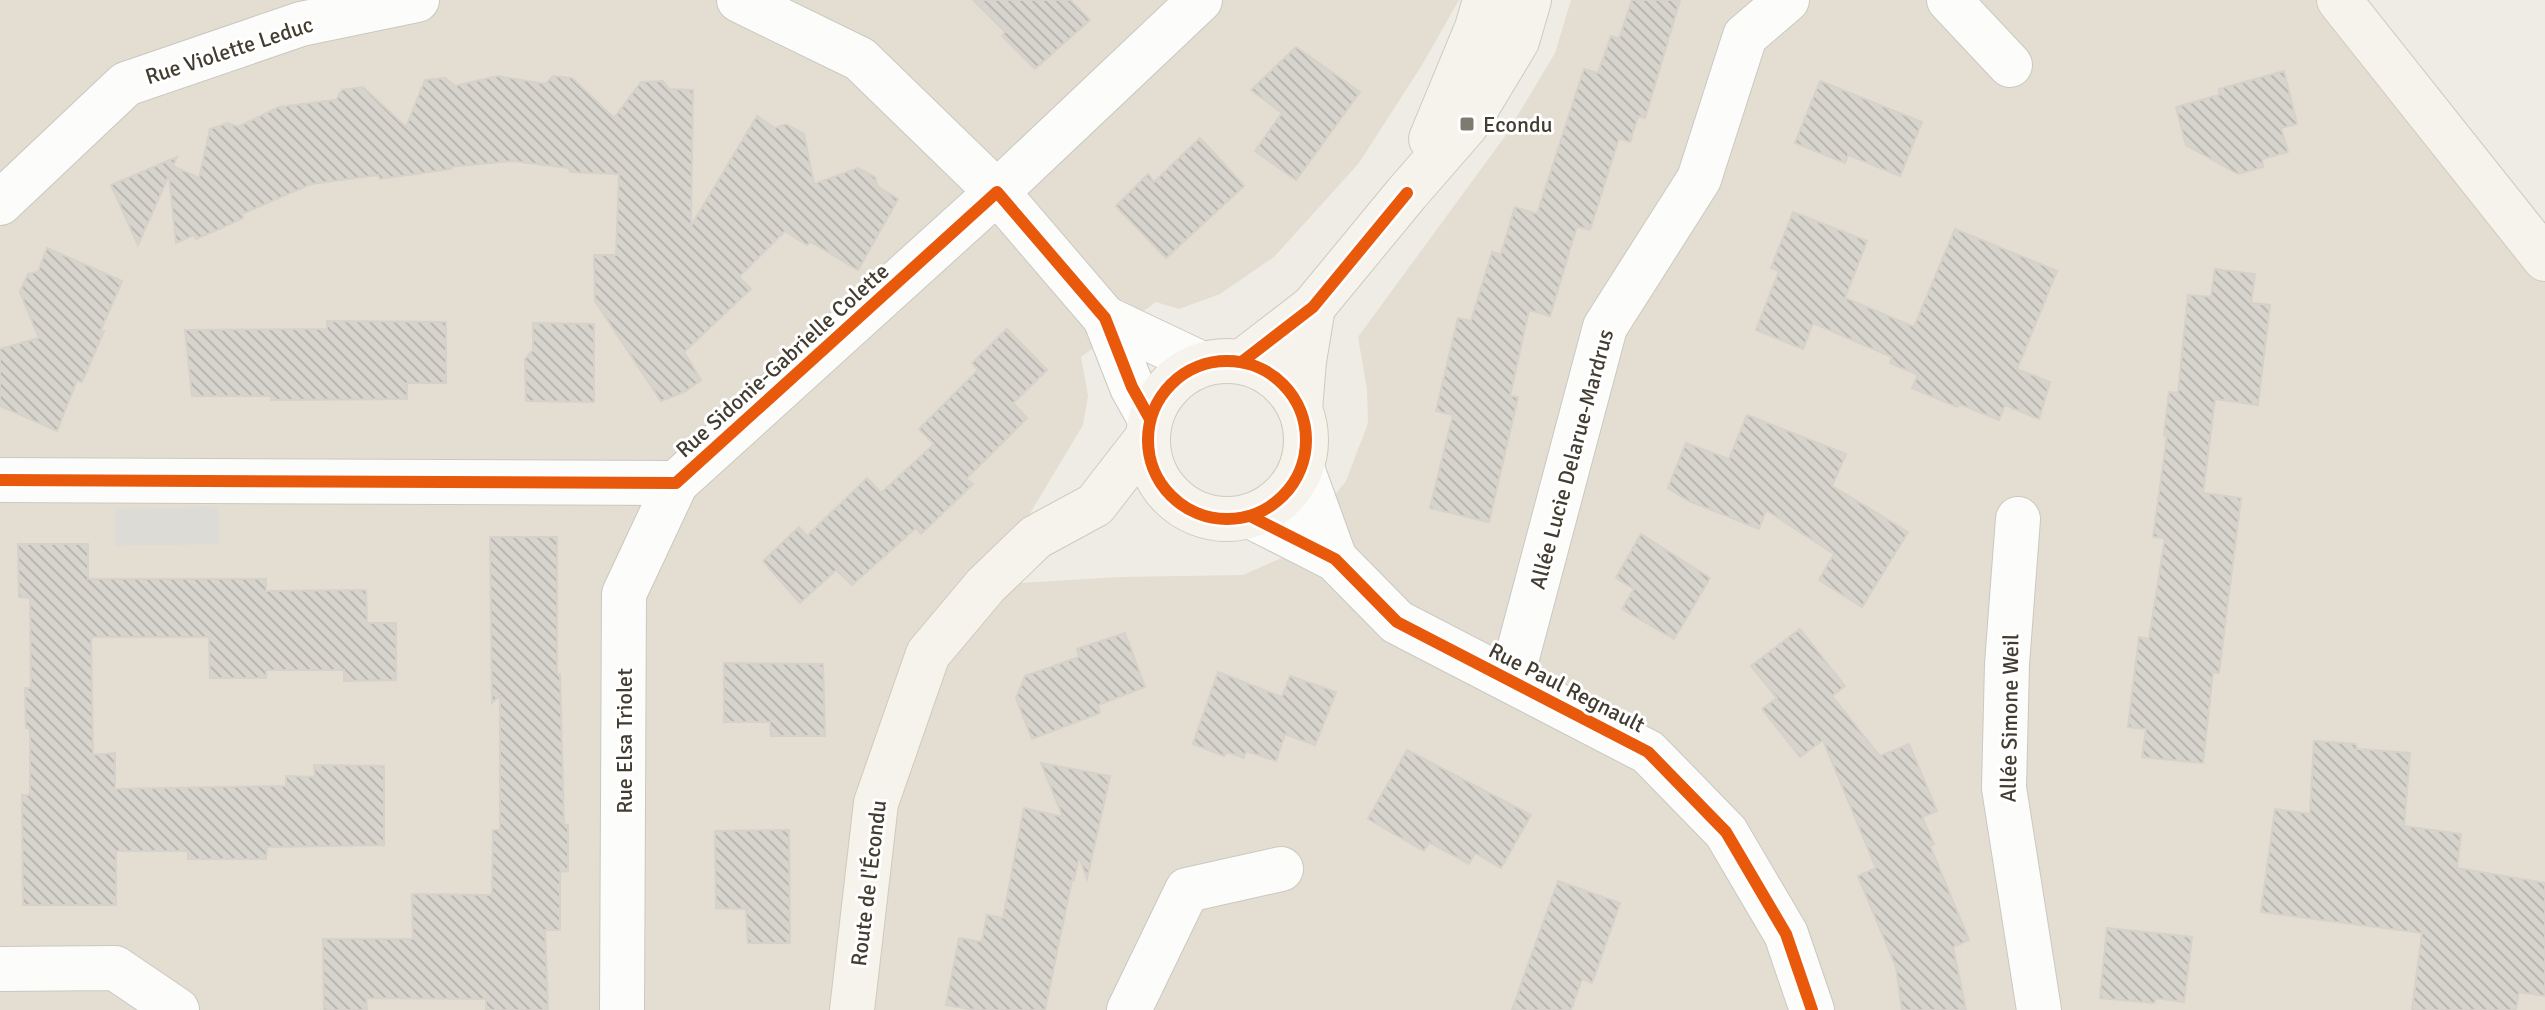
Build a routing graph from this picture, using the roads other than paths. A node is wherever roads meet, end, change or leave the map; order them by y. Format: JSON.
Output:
{"nodes":[{"id":1,"x":417,"y":0,"type":"edge"},
{"id":2,"x":739,"y":0,"type":"edge"},
{"id":3,"x":1200,"y":0,"type":"edge"},
{"id":4,"x":1485,"y":0,"type":"edge"},
{"id":5,"x":1529,"y":0,"type":"edge"},
{"id":6,"x":1787,"y":0,"type":"edge"},
{"id":7,"x":1949,"y":0,"type":"edge"},
{"id":8,"x":2339,"y":0,"type":"edge"},
{"id":9,"x":359,"y":5,"type":"edge"},
{"id":10,"x":2010,"y":65,"type":"dead end"},
{"id":11,"x":997,"y":192,"type":"junction"},
{"id":12,"x":1407,"y":193,"type":"junction"},
{"id":13,"x":0,"y":203,"type":"edge"},
{"id":14,"x":2545,"y":259,"type":"edge"},
{"id":15,"x":1313,"y":307,"type":"junction"},
{"id":16,"x":1105,"y":318,"type":"junction"},
{"id":17,"x":1223,"y":362,"type":"junction"},
{"id":18,"x":1300,"y":409,"type":"junction"},
{"id":19,"x":1148,"y":429,"type":"junction"},
{"id":20,"x":1302,"y":468,"type":"junction"},
{"id":21,"x":0,"y":480,"type":"edge"},
{"id":22,"x":676,"y":483,"type":"junction"},
{"id":23,"x":1178,"y":503,"type":"junction"},
{"id":24,"x":1095,"y":505,"type":"junction"},
{"id":25,"x":1250,"y":516,"type":"junction"},
{"id":26,"x":2018,"y":519,"type":"dead end"},
{"id":27,"x":1335,"y":559,"type":"junction"},
{"id":28,"x":1511,"y":680,"type":"junction"},
{"id":29,"x":1281,"y":869,"type":"dead end"},
{"id":30,"x":0,"y":969,"type":"edge"},
{"id":31,"x":177,"y":1010,"type":"edge"},
{"id":32,"x":622,"y":1010,"type":"edge"},
{"id":33,"x":852,"y":1010,"type":"edge"},
{"id":34,"x":1129,"y":1010,"type":"edge"},
{"id":35,"x":1812,"y":1010,"type":"edge"},
{"id":36,"x":2039,"y":1010,"type":"edge"}],
"edges":[{"from":1,"to":9,"type":"street","name":"Rue Violette Leduc"},
{"from":2,"to":11,"type":"street"},
{"from":3,"to":11,"type":"street","name":"Rue Sidonie-Gabrielle Colette"},
{"from":4,"to":12,"type":"street","name":"Route de l'Écondu"},
{"from":5,"to":12,"type":"street","name":"Route de l'Écondu"},
{"from":6,"to":28,"type":"street","name":"Allée Lucie Delarue-Mardrus"},
{"from":7,"to":10,"type":"street"},
{"from":8,"to":14,"type":"street"},
{"from":9,"to":13,"type":"street","name":"Rue Violette Leduc"},
{"from":11,"to":16,"type":"street"},
{"from":11,"to":22,"type":"street","name":"Rue Sidonie-Gabrielle Colette"},
{"from":12,"to":15,"type":"street","name":"Route de l'Écondu"},
{"from":15,"to":17,"type":"street","name":"Route de l'Écondu"},
{"from":15,"to":18,"type":"street"},
{"from":16,"to":17,"type":"street"},
{"from":16,"to":19,"type":"street"},
{"from":17,"to":18,"type":"street"},
{"from":17,"to":19,"type":"street","name":"Route de l'Écondu"},
{"from":18,"to":20,"type":"street"},
{"from":19,"to":23,"type":"street","name":"Route de l'Écondu"},
{"from":19,"to":24,"type":"street","name":"Route de l'Écondu"},
{"from":20,"to":25,"type":"street","name":"Route de l'Écondu"},
{"from":20,"to":27,"type":"street","name":"Rue Paul Regnault"},
{"from":21,"to":22,"type":"street","name":"Rue Sidonie-Gabrielle Colette"},
{"from":22,"to":32,"type":"street","name":"Rue Elsa Triolet"},
{"from":23,"to":24,"type":"street","name":"Route de l'Écondu"},
{"from":23,"to":25,"type":"street","name":"Route de l'Écondu"},
{"from":24,"to":33,"type":"street","name":"Route de l'Écondu"},
{"from":25,"to":27,"type":"street","name":"Rue Paul Regnault"},
{"from":26,"to":36,"type":"street","name":"Allée Simone Weil"},
{"from":27,"to":28,"type":"street","name":"Rue Paul Regnault"},
{"from":28,"to":35,"type":"street","name":"Rue Paul Regnault"},
{"from":29,"to":34,"type":"street"},
{"from":30,"to":31,"type":"street"}]}
